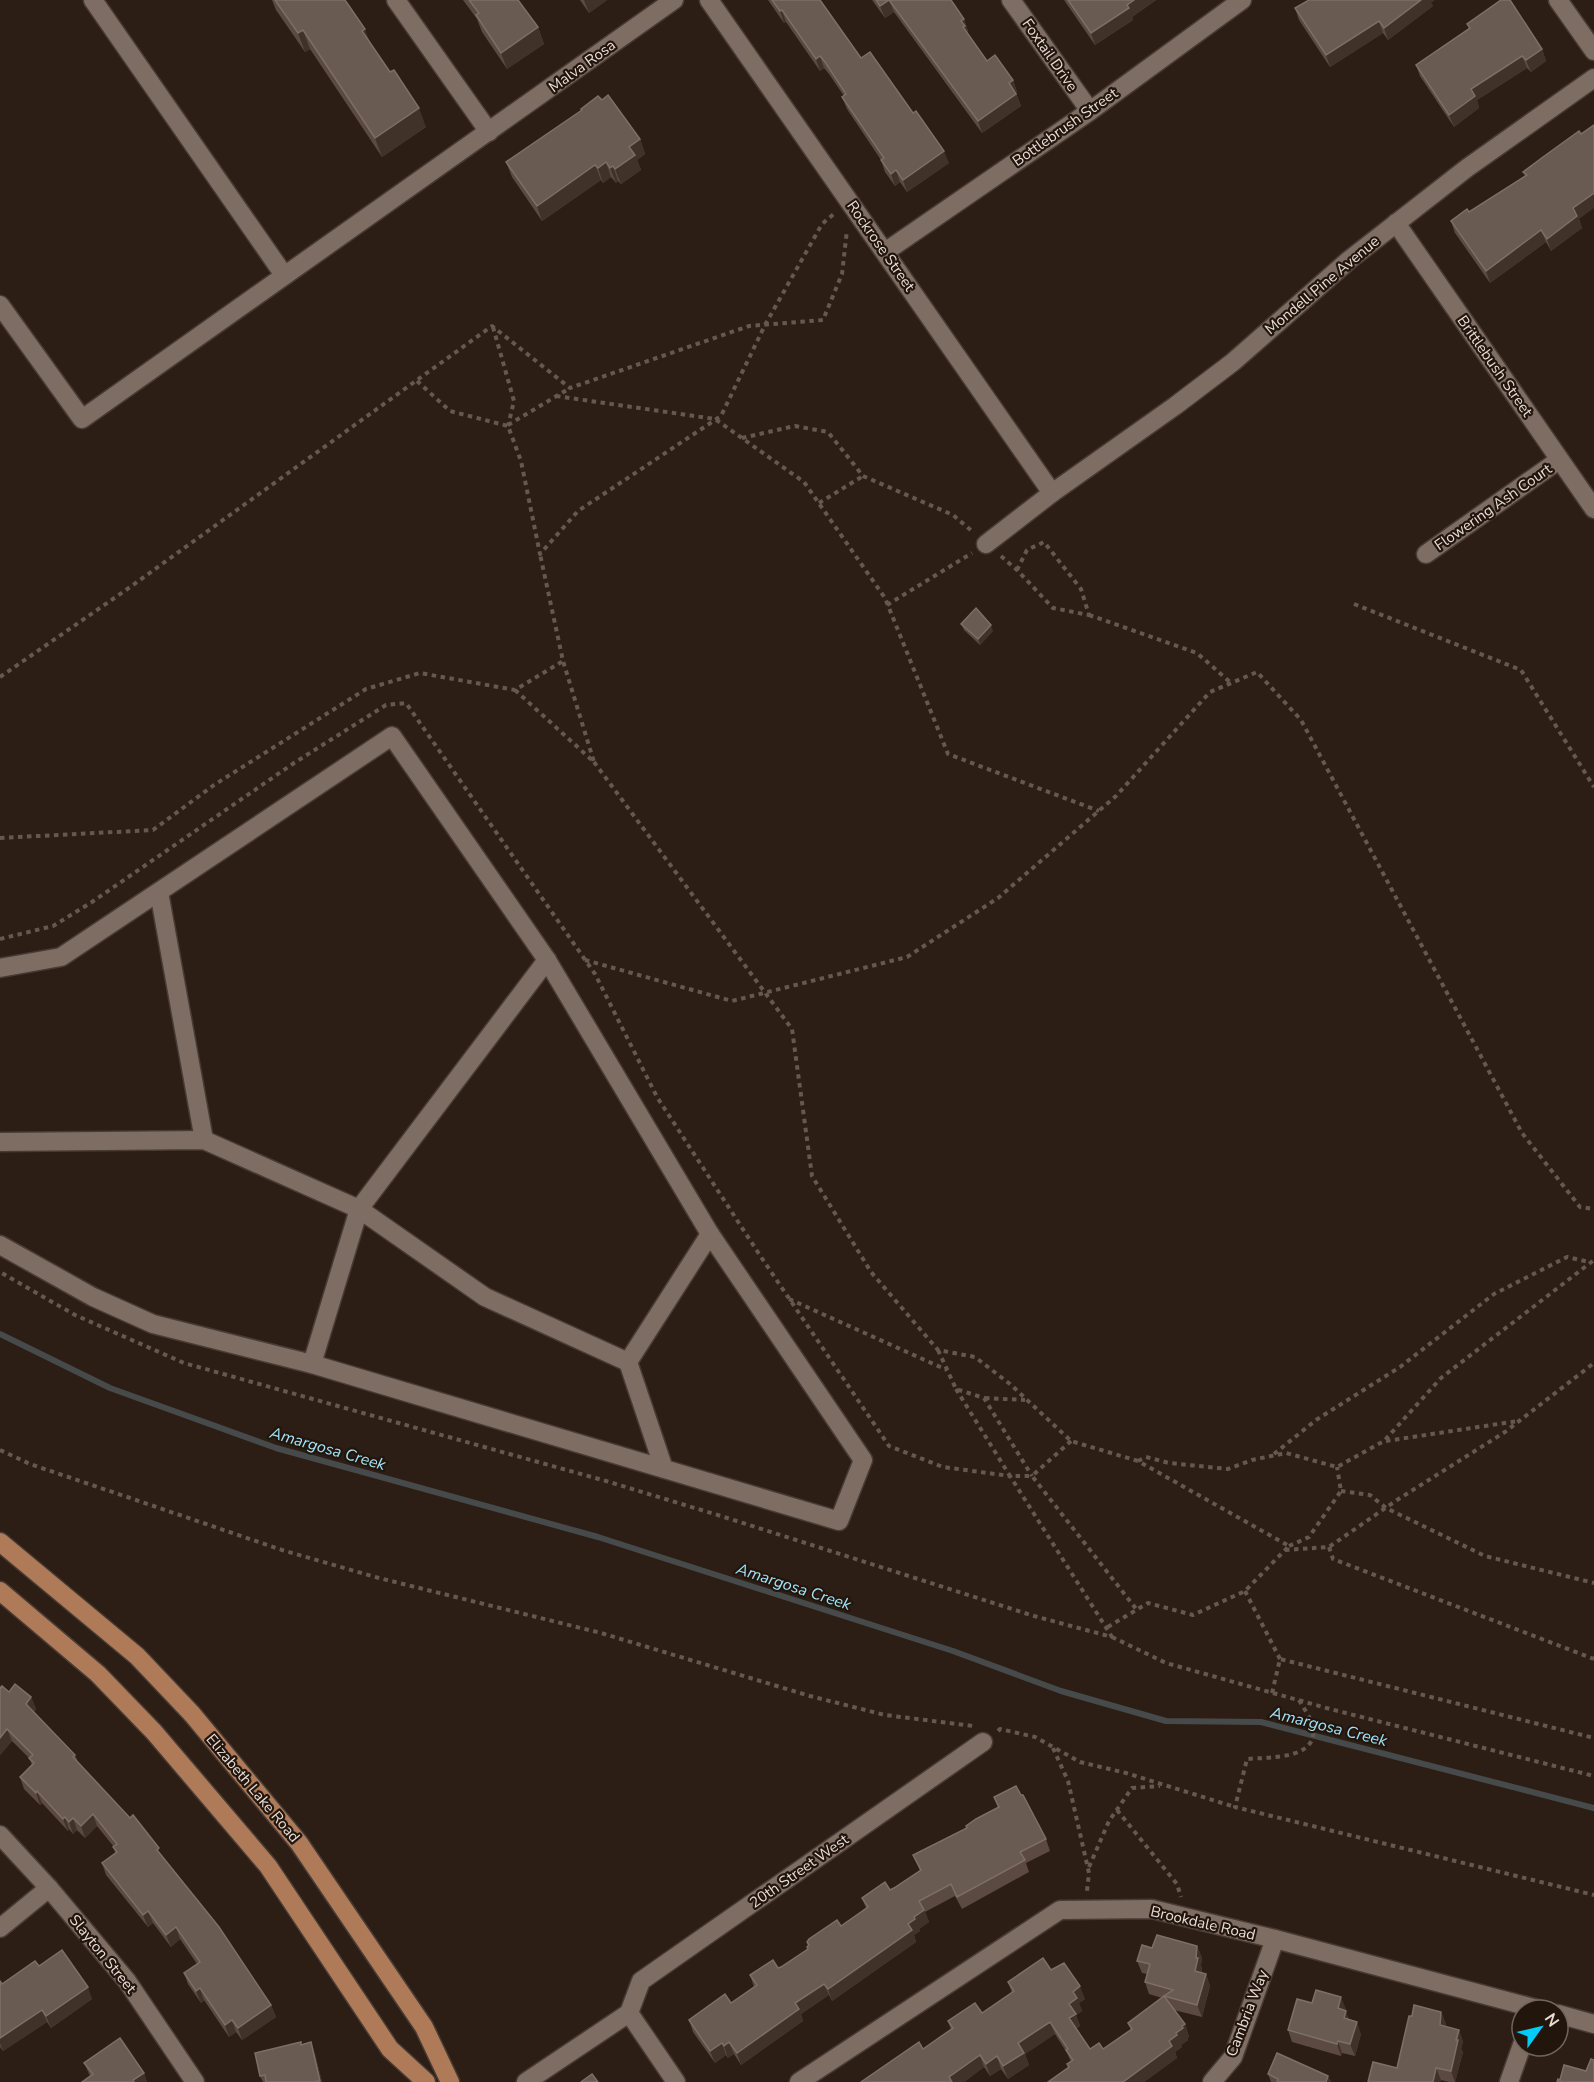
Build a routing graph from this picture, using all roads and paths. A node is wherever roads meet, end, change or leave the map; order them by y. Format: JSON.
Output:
{"nodes":[{"id":1,"x":93,"y":0,"type":"edge"},
{"id":2,"x":396,"y":0,"type":"edge"},
{"id":3,"x":674,"y":0,"type":"edge"},
{"id":4,"x":709,"y":0,"type":"edge"},
{"id":5,"x":1011,"y":0,"type":"edge"},
{"id":6,"x":1242,"y":0,"type":"edge"},
{"id":7,"x":1558,"y":0,"type":"edge"},
{"id":8,"x":1594,"y":51,"type":"edge"},
{"id":9,"x":1594,"y":78,"type":"edge"},
{"id":10,"x":1090,"y":111,"type":"junction"},
{"id":11,"x":489,"y":132,"type":"junction"},
{"id":12,"x":850,"y":201,"type":"junction"},
{"id":13,"x":1396,"y":223,"type":"junction"},
{"id":14,"x":885,"y":252,"type":"junction"},
{"id":15,"x":284,"y":275,"type":"junction"},
{"id":16,"x":0,"y":304,"type":"edge"},
{"id":17,"x":765,"y":325,"type":"junction"},
{"id":18,"x":492,"y":326,"type":"junction"},
{"id":19,"x":417,"y":381,"type":"junction"},
{"id":20,"x":570,"y":388,"type":"junction"},
{"id":21,"x":556,"y":396,"type":"junction"},
{"id":22,"x":715,"y":420,"type":"junction"},
{"id":23,"x":508,"y":426,"type":"junction"},
{"id":24,"x":741,"y":438,"type":"junction"},
{"id":25,"x":1559,"y":460,"type":"junction"},
{"id":26,"x":863,"y":476,"type":"junction"},
{"id":27,"x":1052,"y":493,"type":"junction"},
{"id":28,"x":819,"y":503,"type":"junction"},
{"id":29,"x":1594,"y":509,"type":"edge"},
{"id":30,"x":986,"y":544,"type":"junction"},
{"id":31,"x":540,"y":554,"type":"junction"},
{"id":32,"x":1426,"y":554,"type":"dead end"},
{"id":33,"x":1017,"y":570,"type":"junction"},
{"id":34,"x":1354,"y":604,"type":"dead end"},
{"id":35,"x":887,"y":605,"type":"junction"},
{"id":36,"x":1089,"y":615,"type":"junction"},
{"id":37,"x":563,"y":661,"type":"junction"},
{"id":38,"x":0,"y":676,"type":"edge"},
{"id":39,"x":1232,"y":682,"type":"junction"},
{"id":40,"x":515,"y":690,"type":"junction"},
{"id":41,"x":594,"y":762,"type":"junction"},
{"id":42,"x":1594,"y":787,"type":"edge"},
{"id":43,"x":1099,"y":811,"type":"junction"},
{"id":44,"x":0,"y":838,"type":"edge"},
{"id":45,"x":159,"y":892,"type":"junction"},
{"id":46,"x":547,"y":960,"type":"junction"},
{"id":47,"x":584,"y":960,"type":"dead end"},
{"id":48,"x":0,"y":968,"type":"edge"},
{"id":49,"x":766,"y":992,"type":"junction"},
{"id":50,"x":204,"y":1140,"type":"junction"},
{"id":51,"x":0,"y":1142,"type":"edge"},
{"id":52,"x":359,"y":1209,"type":"junction"},
{"id":53,"x":1594,"y":1209,"type":"edge"},
{"id":54,"x":710,"y":1234,"type":"junction"},
{"id":55,"x":0,"y":1245,"type":"edge"},
{"id":56,"x":1592,"y":1261,"type":"edge"},
{"id":57,"x":0,"y":1272,"type":"edge"},
{"id":58,"x":789,"y":1299,"type":"dead end"},
{"id":59,"x":938,"y":1350,"type":"junction"},
{"id":60,"x":627,"y":1362,"type":"junction"},
{"id":61,"x":1594,"y":1363,"type":"edge"},
{"id":62,"x":312,"y":1364,"type":"junction"},
{"id":63,"x":947,"y":1370,"type":"junction"},
{"id":64,"x":956,"y":1389,"type":"junction"},
{"id":65,"x":984,"y":1398,"type":"junction"},
{"id":66,"x":1027,"y":1400,"type":"junction"},
{"id":67,"x":1519,"y":1421,"type":"junction"},
{"id":68,"x":1071,"y":1441,"type":"junction"},
{"id":69,"x":1384,"y":1441,"type":"junction"},
{"id":70,"x":0,"y":1449,"type":"edge"},
{"id":71,"x":1271,"y":1456,"type":"junction"},
{"id":72,"x":1138,"y":1461,"type":"junction"},
{"id":73,"x":1337,"y":1467,"type":"junction"},
{"id":74,"x":664,"y":1469,"type":"junction"},
{"id":75,"x":1032,"y":1476,"type":"junction"},
{"id":76,"x":1341,"y":1491,"type":"junction"},
{"id":77,"x":1386,"y":1508,"type":"junction"},
{"id":78,"x":0,"y":1542,"type":"edge"},
{"id":79,"x":1289,"y":1546,"type":"junction"},
{"id":80,"x":1329,"y":1547,"type":"junction"},
{"id":81,"x":1285,"y":1550,"type":"junction"},
{"id":82,"x":1594,"y":1583,"type":"edge"},
{"id":83,"x":0,"y":1591,"type":"edge"},
{"id":84,"x":1245,"y":1591,"type":"junction"},
{"id":85,"x":1137,"y":1610,"type":"junction"},
{"id":86,"x":1034,"y":1616,"type":"dead end"},
{"id":87,"x":1106,"y":1628,"type":"dead end"},
{"id":88,"x":1112,"y":1637,"type":"dead end"},
{"id":89,"x":1280,"y":1659,"type":"junction"},
{"id":90,"x":1594,"y":1659,"type":"edge"},
{"id":91,"x":1272,"y":1693,"type":"junction"},
{"id":92,"x":1299,"y":1700,"type":"junction"},
{"id":93,"x":1000,"y":1729,"type":"junction"},
{"id":94,"x":983,"y":1732,"type":"junction"},
{"id":95,"x":1594,"y":1738,"type":"edge"},
{"id":96,"x":1053,"y":1747,"type":"junction"},
{"id":97,"x":1594,"y":1776,"type":"edge"},
{"id":98,"x":1164,"y":1785,"type":"junction"},
{"id":99,"x":1235,"y":1807,"type":"junction"},
{"id":100,"x":1117,"y":1810,"type":"junction"},
{"id":101,"x":0,"y":1835,"type":"edge"},
{"id":102,"x":1088,"y":1868,"type":"junction"},
{"id":103,"x":49,"y":1888,"type":"junction"},
{"id":104,"x":1594,"y":1895,"type":"edge"},
{"id":105,"x":1085,"y":1909,"type":"junction"},
{"id":106,"x":1187,"y":1918,"type":"junction"},
{"id":107,"x":0,"y":1928,"type":"edge"},
{"id":108,"x":1275,"y":1939,"type":"junction"},
{"id":109,"x":1510,"y":2003,"type":"edge"},
{"id":110,"x":629,"y":2013,"type":"junction"},
{"id":111,"x":1570,"y":2017,"type":"edge"},
{"id":112,"x":1594,"y":2024,"type":"edge"},
{"id":113,"x":1517,"y":2058,"type":"edge"},
{"id":114,"x":195,"y":2082,"type":"edge"},
{"id":115,"x":426,"y":2082,"type":"edge"},
{"id":116,"x":450,"y":2082,"type":"edge"},
{"id":117,"x":526,"y":2082,"type":"edge"},
{"id":118,"x":676,"y":2082,"type":"edge"},
{"id":119,"x":799,"y":2082,"type":"edge"},
{"id":120,"x":1212,"y":2082,"type":"edge"},
{"id":121,"x":1509,"y":2082,"type":"edge"}],
"edges":[{"from":1,"to":15,"type":"street"},
{"from":2,"to":11,"type":"street"},
{"from":3,"to":11,"type":"street","name":"Malva Rosa"},
{"from":4,"to":12,"type":"street","name":"Rockrose Street"},
{"from":5,"to":10,"type":"street","name":"Foxtail Drive"},
{"from":6,"to":10,"type":"street","name":"Bottlebrush Street"},
{"from":7,"to":8,"type":"street"},
{"from":9,"to":13,"type":"street","name":"Mondell Pine Avenue"},
{"from":10,"to":14,"type":"street","name":"Bottlebrush Street"},
{"from":11,"to":15,"type":"street","name":"Malva Rosa"},
{"from":12,"to":14,"type":"street","name":"Rockrose Street"},
{"from":12,"to":17,"type":"path"},
{"from":12,"to":17,"type":"path"},
{"from":13,"to":25,"type":"street","name":"Brittlebush Street"},
{"from":13,"to":27,"type":"street","name":"Mondell Pine Avenue"},
{"from":14,"to":27,"type":"street","name":"Rockrose Street"},
{"from":15,"to":16,"type":"street","name":"Malva Rosa"},
{"from":17,"to":20,"type":"path"},
{"from":17,"to":22,"type":"path"},
{"from":18,"to":19,"type":"path"},
{"from":18,"to":20,"type":"path"},
{"from":18,"to":23,"type":"path"},
{"from":19,"to":23,"type":"path"},
{"from":19,"to":38,"type":"path"},
{"from":20,"to":21,"type":"path"},
{"from":21,"to":22,"type":"path"},
{"from":21,"to":23,"type":"path"},
{"from":22,"to":24,"type":"path"},
{"from":22,"to":31,"type":"path"},
{"from":23,"to":31,"type":"path"},
{"from":24,"to":26,"type":"path"},
{"from":24,"to":28,"type":"path"},
{"from":25,"to":29,"type":"street","name":"Brittlebush Street"},
{"from":25,"to":32,"type":"street","name":"Flowering Ash Court"},
{"from":26,"to":28,"type":"path"},
{"from":26,"to":30,"type":"path"},
{"from":27,"to":30,"type":"street","name":"Mondell Pine Avenue"},
{"from":28,"to":35,"type":"path"},
{"from":30,"to":33,"type":"path"},
{"from":30,"to":35,"type":"path"},
{"from":31,"to":37,"type":"path"},
{"from":33,"to":36,"type":"path"},
{"from":33,"to":36,"type":"path"},
{"from":34,"to":42,"type":"path"},
{"from":35,"to":43,"type":"path"},
{"from":36,"to":39,"type":"path"},
{"from":37,"to":40,"type":"path"},
{"from":37,"to":41,"type":"path"},
{"from":39,"to":43,"type":"path"},
{"from":39,"to":53,"type":"path"},
{"from":40,"to":41,"type":"path"},
{"from":40,"to":44,"type":"path"},
{"from":41,"to":49,"type":"path"},
{"from":43,"to":49,"type":"path"},
{"from":45,"to":46,"type":"street"},
{"from":45,"to":48,"type":"street"},
{"from":45,"to":50,"type":"street"},
{"from":46,"to":52,"type":"street"},
{"from":46,"to":54,"type":"street"},
{"from":47,"to":49,"type":"path"},
{"from":49,"to":59,"type":"path"},
{"from":50,"to":51,"type":"street"},
{"from":50,"to":52,"type":"street"},
{"from":52,"to":60,"type":"street"},
{"from":52,"to":62,"type":"street"},
{"from":54,"to":60,"type":"street"},
{"from":54,"to":74,"type":"street"},
{"from":55,"to":62,"type":"street"},
{"from":56,"to":69,"type":"path"},
{"from":56,"to":71,"type":"path"},
{"from":57,"to":86,"type":"path"},
{"from":58,"to":63,"type":"path"},
{"from":59,"to":63,"type":"path"},
{"from":59,"to":66,"type":"path"},
{"from":60,"to":74,"type":"street"},
{"from":61,"to":67,"type":"path"},
{"from":62,"to":74,"type":"street"},
{"from":63,"to":64,"type":"path"},
{"from":64,"to":65,"type":"path"},
{"from":64,"to":75,"type":"path"},
{"from":65,"to":66,"type":"path"},
{"from":65,"to":75,"type":"path"},
{"from":66,"to":68,"type":"path"},
{"from":67,"to":69,"type":"path"},
{"from":67,"to":77,"type":"path"},
{"from":68,"to":72,"type":"path"},
{"from":68,"to":75,"type":"path"},
{"from":69,"to":73,"type":"path"},
{"from":70,"to":94,"type":"path"},
{"from":71,"to":72,"type":"path"},
{"from":71,"to":73,"type":"path"},
{"from":72,"to":79,"type":"path"},
{"from":73,"to":76,"type":"path"},
{"from":75,"to":85,"type":"path"},
{"from":76,"to":77,"type":"path"},
{"from":76,"to":79,"type":"path"},
{"from":77,"to":80,"type":"path"},
{"from":77,"to":82,"type":"path"},
{"from":78,"to":116,"type":"main road","name":"Elizabeth Lake Road"},
{"from":79,"to":81,"type":"path"},
{"from":80,"to":81,"type":"path"},
{"from":80,"to":90,"type":"path"},
{"from":81,"to":84,"type":"path"},
{"from":83,"to":115,"type":"main road"},
{"from":84,"to":85,"type":"path"},
{"from":84,"to":89,"type":"path"},
{"from":85,"to":87,"type":"path"},
{"from":88,"to":91,"type":"path"},
{"from":89,"to":91,"type":"path"},
{"from":89,"to":95,"type":"path"},
{"from":91,"to":92,"type":"path"},
{"from":92,"to":97,"type":"path"},
{"from":92,"to":99,"type":"path"},
{"from":93,"to":94,"type":"path"},
{"from":93,"to":94,"type":"path"},
{"from":93,"to":96,"type":"path"},
{"from":94,"to":110,"type":"street","name":"20th Street West"},
{"from":96,"to":98,"type":"path"},
{"from":96,"to":102,"type":"path"},
{"from":98,"to":99,"type":"path"},
{"from":98,"to":100,"type":"path"},
{"from":99,"to":104,"type":"path"},
{"from":100,"to":102,"type":"path"},
{"from":100,"to":106,"type":"path"},
{"from":101,"to":103,"type":"street","name":"Slayton Street"},
{"from":102,"to":105,"type":"path"},
{"from":103,"to":107,"type":"street"},
{"from":103,"to":114,"type":"street","name":"Slayton Street"},
{"from":105,"to":106,"type":"street","name":"Brookdale Road"},
{"from":105,"to":119,"type":"street","name":"Brookdale Road"},
{"from":106,"to":108,"type":"street","name":"Brookdale Road"},
{"from":108,"to":109,"type":"street","name":"Brookdale Road"},
{"from":108,"to":120,"type":"street","name":"Cambria Way"},
{"from":110,"to":117,"type":"street"},
{"from":110,"to":118,"type":"street"},
{"from":111,"to":112,"type":"street"},
{"from":113,"to":121,"type":"street"}]}
